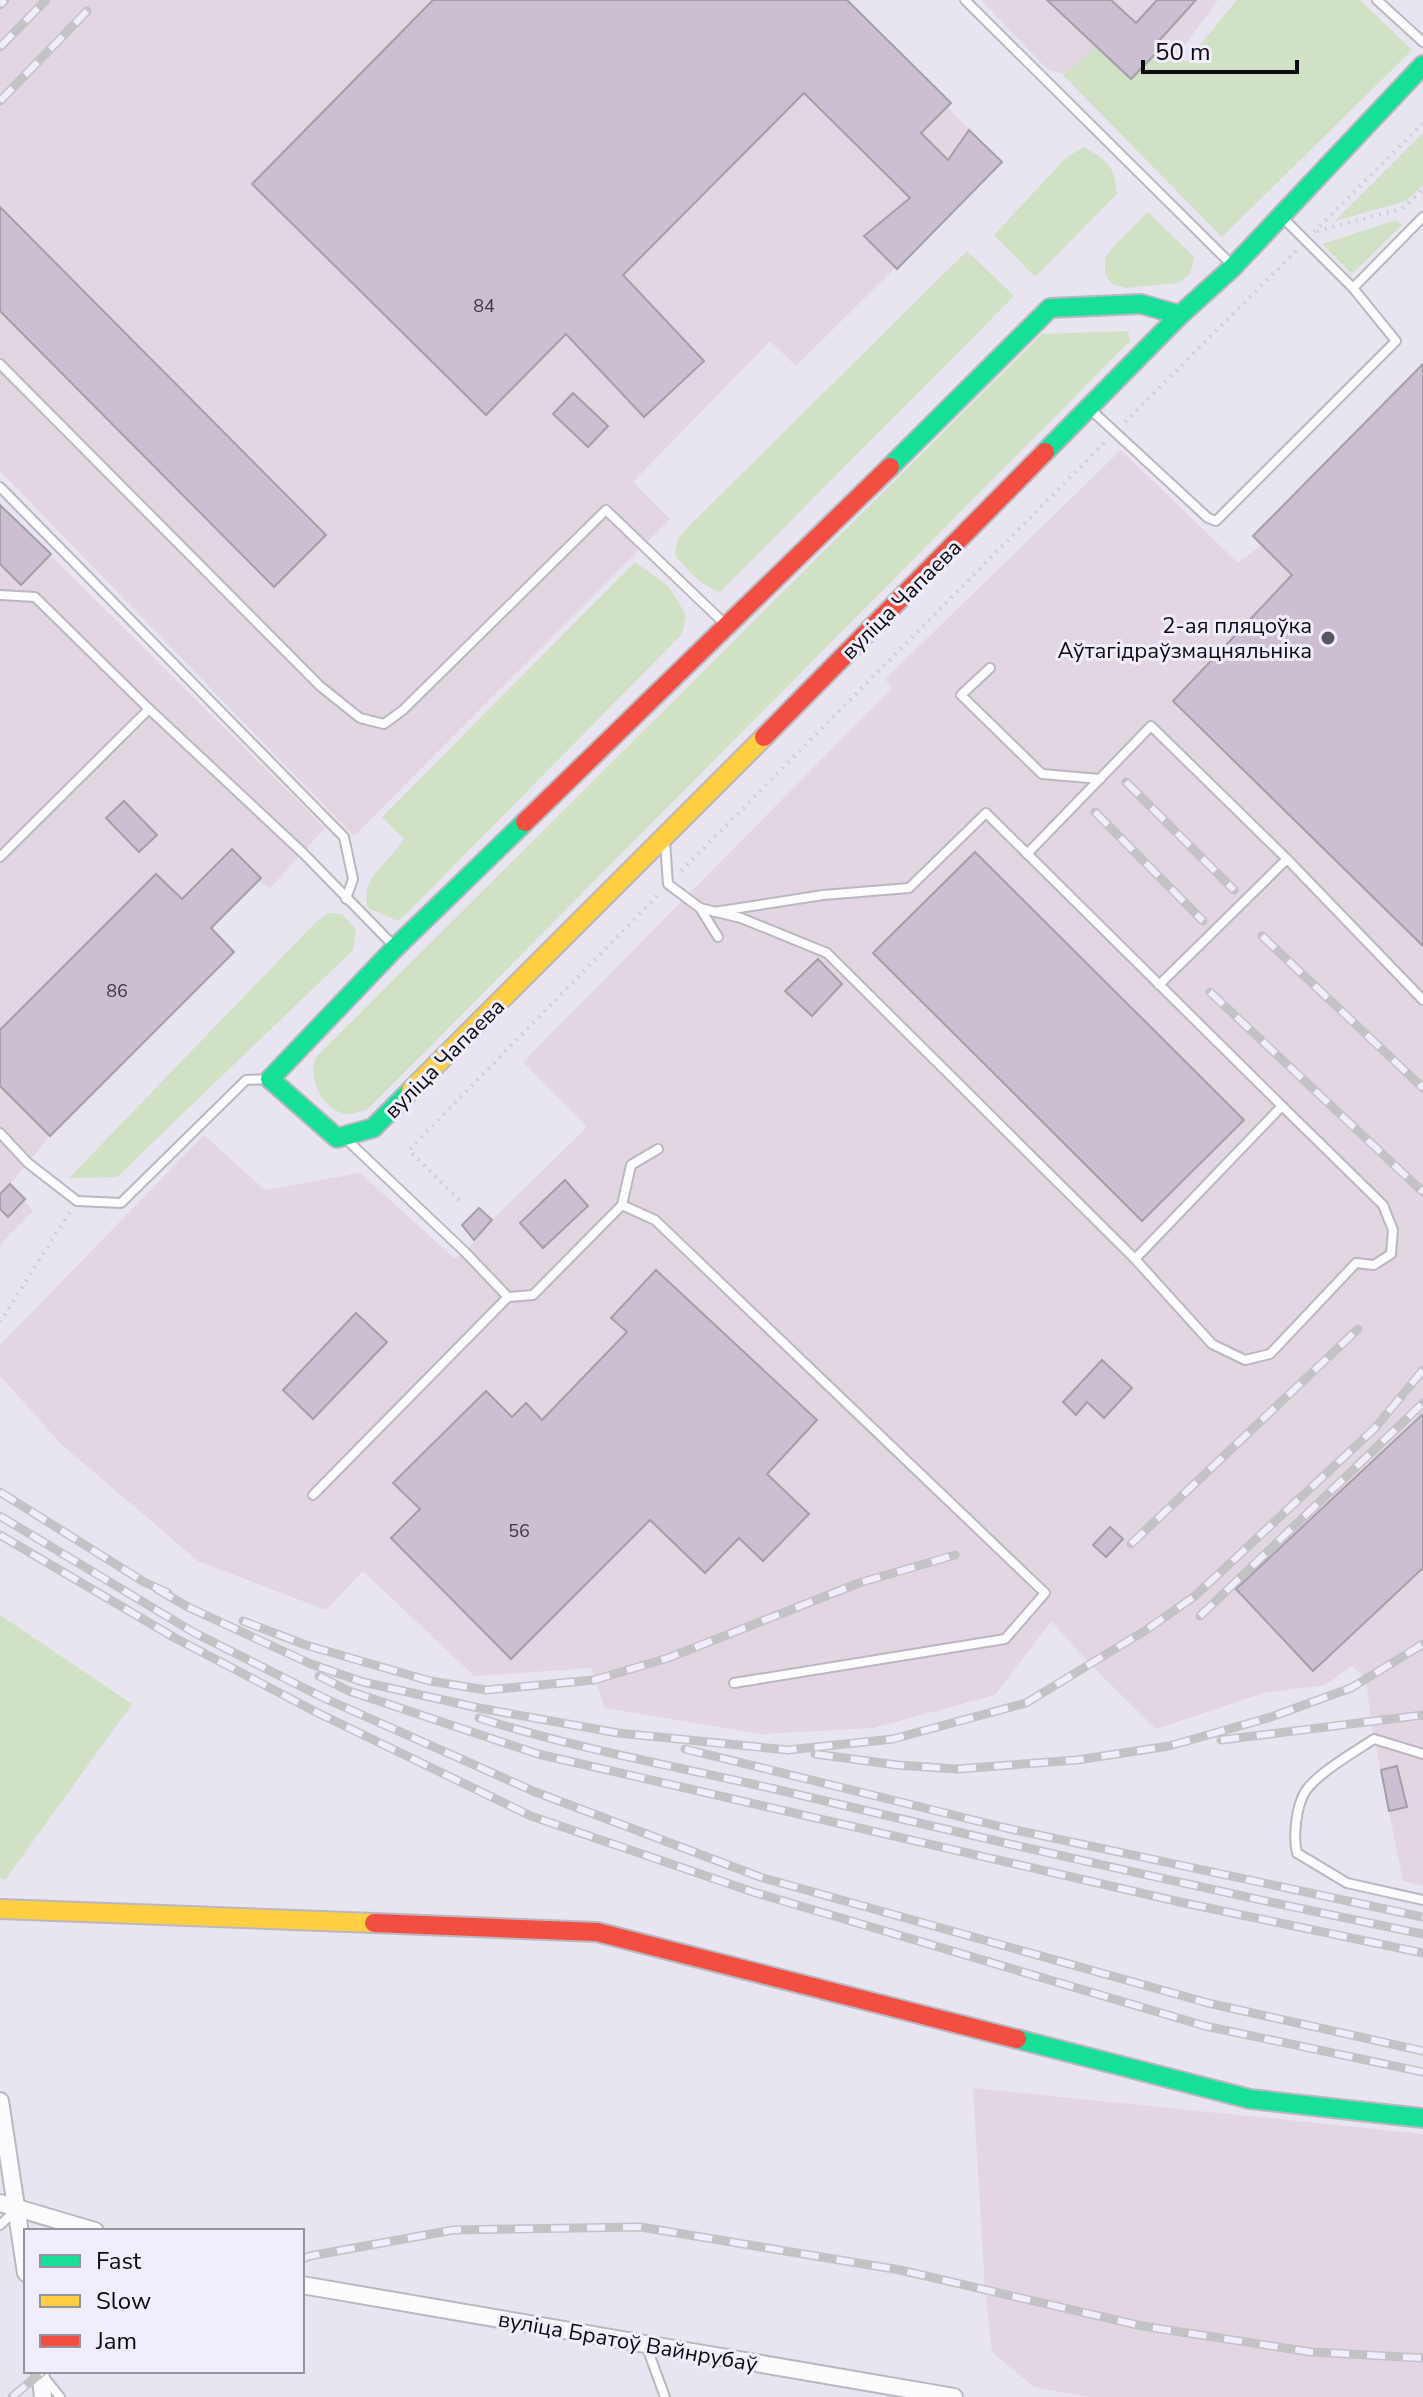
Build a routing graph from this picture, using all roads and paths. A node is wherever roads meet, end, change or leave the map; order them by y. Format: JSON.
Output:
{"nodes":[{"id":1,"x":965,"y":0,"type":"edge"},
{"id":2,"x":1377,"y":0,"type":"edge"},
{"id":3,"x":1423,"y":42,"type":"edge"},
{"id":4,"x":1423,"y":65,"type":"edge"},
{"id":5,"x":1423,"y":123,"type":"edge"},
{"id":6,"x":1423,"y":190,"type":"edge"},
{"id":7,"x":1281,"y":217,"type":"junction"},
{"id":8,"x":1423,"y":217,"type":"edge"},
{"id":9,"x":1315,"y":232,"type":"junction"},
{"id":10,"x":1305,"y":241,"type":"junction"},
{"id":11,"x":1233,"y":267,"type":"junction"},
{"id":12,"x":1353,"y":288,"type":"junction"},
{"id":13,"x":1180,"y":315,"type":"junction"},
{"id":14,"x":0,"y":364,"type":"edge"},
{"id":15,"x":1090,"y":408,"type":"junction"},
{"id":16,"x":1117,"y":431,"type":"junction"},
{"id":17,"x":0,"y":487,"type":"edge"},
{"id":18,"x":0,"y":595,"type":"edge"},
{"id":19,"x":728,"y":627,"type":"junction"},
{"id":20,"x":990,"y":668,"type":"dead end"},
{"id":21,"x":149,"y":709,"type":"junction"},
{"id":22,"x":1100,"y":779,"type":"junction"},
{"id":23,"x":664,"y":838,"type":"junction"},
{"id":24,"x":1027,"y":854,"type":"junction"},
{"id":25,"x":0,"y":857,"type":"edge"},
{"id":26,"x":1287,"y":859,"type":"junction"},
{"id":27,"x":668,"y":884,"type":"junction"},
{"id":28,"x":346,"y":899,"type":"junction"},
{"id":29,"x":700,"y":908,"type":"junction"},
{"id":30,"x":714,"y":912,"type":"junction"},
{"id":31,"x":718,"y":937,"type":"dead end"},
{"id":32,"x":395,"y":948,"type":"junction"},
{"id":33,"x":1159,"y":985,"type":"junction"},
{"id":34,"x":1423,"y":1000,"type":"edge"},
{"id":35,"x":270,"y":1079,"type":"junction"},
{"id":36,"x":1282,"y":1106,"type":"junction"},
{"id":37,"x":0,"y":1133,"type":"edge"},
{"id":38,"x":343,"y":1136,"type":"junction"},
{"id":39,"x":658,"y":1149,"type":"dead end"},
{"id":40,"x":459,"y":1200,"type":"dead end"},
{"id":41,"x":77,"y":1201,"type":"junction"},
{"id":42,"x":622,"y":1205,"type":"junction"},
{"id":43,"x":1135,"y":1259,"type":"junction"},
{"id":44,"x":508,"y":1297,"type":"junction"},
{"id":45,"x":0,"y":1322,"type":"edge"},
{"id":46,"x":313,"y":1495,"type":"dead end"},
{"id":47,"x":734,"y":1683,"type":"dead end"},
{"id":48,"x":1423,"y":1754,"type":"edge"},
{"id":49,"x":1423,"y":1900,"type":"edge"},
{"id":50,"x":0,"y":1909,"type":"edge"},
{"id":51,"x":0,"y":2101,"type":"edge"},
{"id":52,"x":1423,"y":2118,"type":"edge"},
{"id":53,"x":0,"y":2203,"type":"edge"},
{"id":54,"x":17,"y":2209,"type":"junction"},
{"id":55,"x":0,"y":2225,"type":"edge"},
{"id":56,"x":88,"y":2229,"type":"edge"},
{"id":57,"x":24,"y":2259,"type":"edge"},
{"id":58,"x":304,"y":2285,"type":"edge"},
{"id":59,"x":645,"y":2344,"type":"junction"},
{"id":60,"x":40,"y":2373,"type":"edge"},
{"id":61,"x":41,"y":2373,"type":"edge"},
{"id":62,"x":43,"y":2397,"type":"edge"},
{"id":63,"x":60,"y":2397,"type":"edge"},
{"id":64,"x":665,"y":2397,"type":"edge"},
{"id":65,"x":954,"y":2397,"type":"edge"}],
"edges":[{"from":1,"to":11,"type":"lane"},
{"from":2,"to":3,"type":"lane"},
{"from":4,"to":7,"type":"street","name":"вуліца Чапаева"},
{"from":5,"to":9,"type":"path"},
{"from":6,"to":9,"type":"path"},
{"from":7,"to":10,"type":"lane"},
{"from":7,"to":11,"type":"street","name":"вуліца Чапаева"},
{"from":8,"to":12,"type":"lane"},
{"from":9,"to":10,"type":"path"},
{"from":10,"to":12,"type":"lane"},
{"from":10,"to":16,"type":"path"},
{"from":11,"to":13,"type":"street","name":"вуліца Чапаева"},
{"from":12,"to":16,"type":"lane"},
{"from":13,"to":15,"type":"street","name":"вуліца Чапаева"},
{"from":13,"to":19,"type":"street"},
{"from":14,"to":19,"type":"lane"},
{"from":15,"to":16,"type":"lane"},
{"from":15,"to":23,"type":"street","name":"вуліца Чапаева"},
{"from":16,"to":27,"type":"path"},
{"from":17,"to":28,"type":"lane"},
{"from":18,"to":21,"type":"lane"},
{"from":19,"to":32,"type":"street"},
{"from":20,"to":22,"type":"lane"},
{"from":21,"to":25,"type":"lane"},
{"from":21,"to":28,"type":"lane"},
{"from":22,"to":24,"type":"lane"},
{"from":22,"to":26,"type":"lane"},
{"from":23,"to":27,"type":"lane"},
{"from":23,"to":38,"type":"street","name":"вуліца Чапаева"},
{"from":24,"to":30,"type":"lane"},
{"from":24,"to":33,"type":"lane"},
{"from":26,"to":33,"type":"lane"},
{"from":26,"to":34,"type":"lane"},
{"from":27,"to":29,"type":"lane"},
{"from":27,"to":40,"type":"path"},
{"from":28,"to":32,"type":"lane"},
{"from":29,"to":30,"type":"lane"},
{"from":29,"to":31,"type":"lane"},
{"from":30,"to":43,"type":"lane"},
{"from":32,"to":35,"type":"street"},
{"from":33,"to":36,"type":"lane"},
{"from":35,"to":38,"type":"street"},
{"from":35,"to":41,"type":"lane"},
{"from":36,"to":43,"type":"lane"},
{"from":36,"to":43,"type":"lane"},
{"from":37,"to":41,"type":"lane"},
{"from":38,"to":44,"type":"lane"},
{"from":39,"to":42,"type":"lane"},
{"from":41,"to":45,"type":"path"},
{"from":42,"to":44,"type":"lane"},
{"from":42,"to":47,"type":"lane"},
{"from":44,"to":46,"type":"lane"},
{"from":48,"to":49,"type":"lane"},
{"from":50,"to":52,"type":"street"},
{"from":51,"to":54,"type":"street"},
{"from":53,"to":54,"type":"street"},
{"from":54,"to":55,"type":"lane"},
{"from":54,"to":56,"type":"street"},
{"from":54,"to":57,"type":"street"},
{"from":58,"to":59,"type":"street","name":"вуліца Братоў Вайнрубаў"},
{"from":59,"to":64,"type":"lane"},
{"from":59,"to":65,"type":"street","name":"вуліца Братоў Вайнрубаў"},
{"from":60,"to":62,"type":"street"},
{"from":61,"to":63,"type":"lane"}]}
